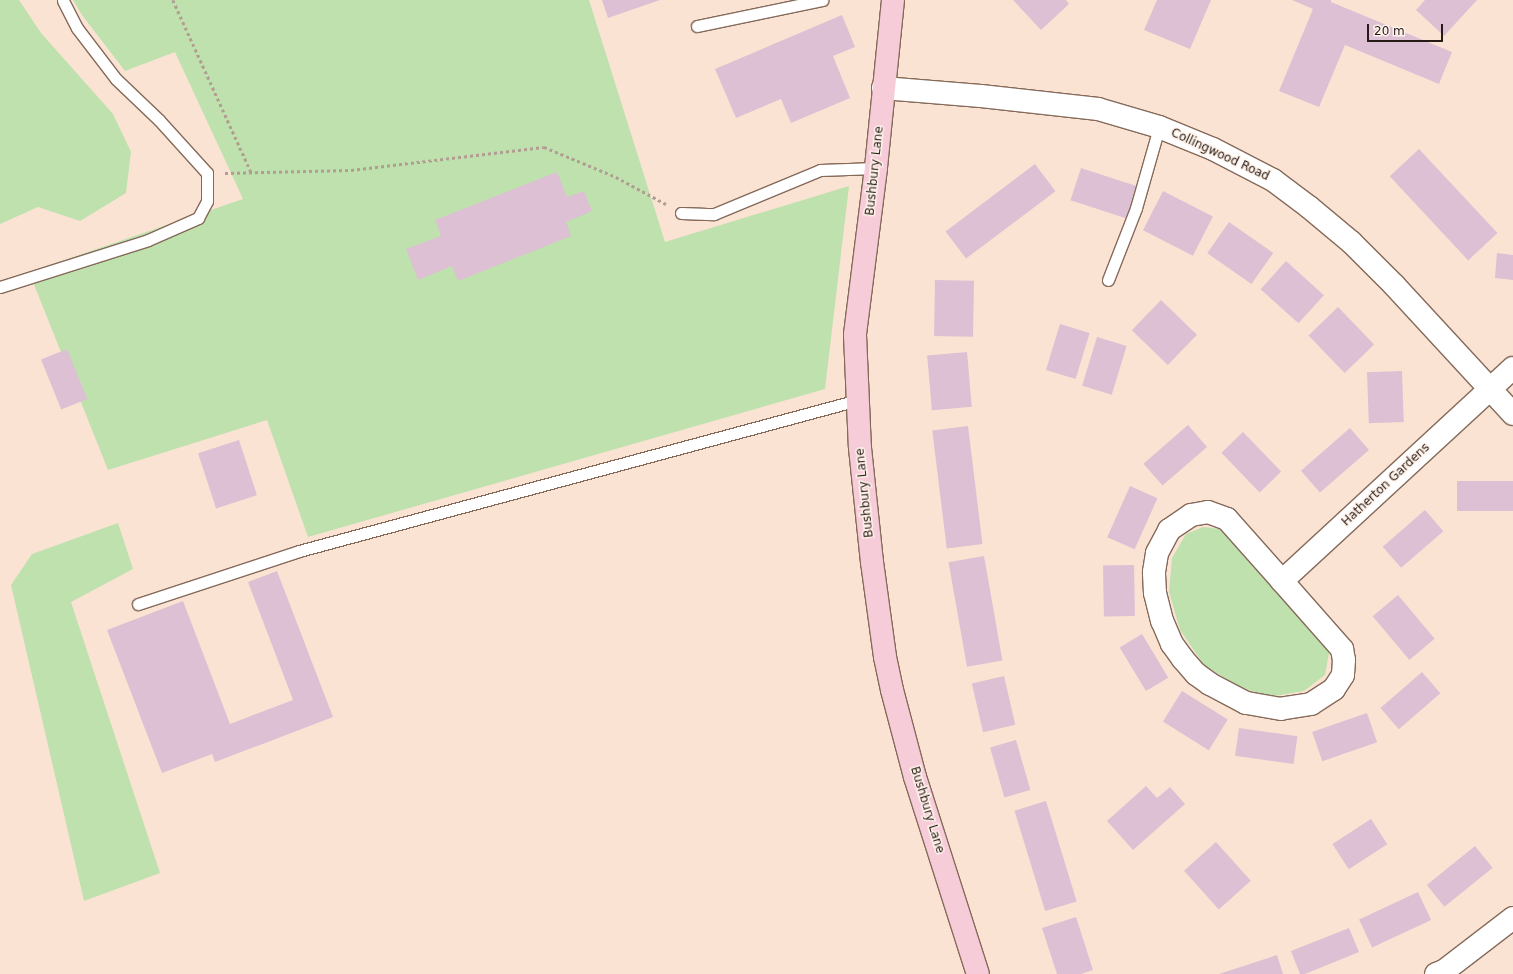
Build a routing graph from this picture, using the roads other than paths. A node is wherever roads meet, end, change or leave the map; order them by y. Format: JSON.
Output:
{"nodes":[{"id":1,"x":63,"y":0,"type":"edge"},
{"id":2,"x":822,"y":0,"type":"edge"},
{"id":3,"x":893,"y":0,"type":"edge"},
{"id":4,"x":697,"y":26,"type":"dead end"},
{"id":5,"x":883,"y":88,"type":"junction"},
{"id":6,"x":1158,"y":127,"type":"junction"},
{"id":7,"x":876,"y":168,"type":"junction"},
{"id":8,"x":681,"y":213,"type":"road end"},
{"id":9,"x":1108,"y":280,"type":"dead end"},
{"id":10,"x":0,"y":287,"type":"edge"},
{"id":11,"x":1513,"y":368,"type":"edge"},
{"id":12,"x":1490,"y":389,"type":"junction"},
{"id":13,"x":858,"y":400,"type":"junction"},
{"id":14,"x":1513,"y":414,"type":"edge"},
{"id":15,"x":1282,"y":581,"type":"junction"},
{"id":16,"x":138,"y":604,"type":"dead end"},
{"id":17,"x":1513,"y":918,"type":"edge"},
{"id":18,"x":978,"y":974,"type":"edge"},
{"id":19,"x":1436,"y":974,"type":"edge"}],
"edges":[{"from":1,"to":10,"type":"lane"},
{"from":2,"to":4,"type":"lane"},
{"from":3,"to":5,"type":"street","name":"Bushbury Lane"},
{"from":5,"to":6,"type":"street","name":"Collingwood Road"},
{"from":5,"to":7,"type":"street","name":"Bushbury Lane"},
{"from":6,"to":9,"type":"lane"},
{"from":6,"to":12,"type":"street","name":"Collingwood Road"},
{"from":7,"to":8,"type":"lane"},
{"from":7,"to":13,"type":"street","name":"Bushbury Lane"},
{"from":11,"to":12,"type":"street","name":"Hatherton Gardens"},
{"from":12,"to":14,"type":"street","name":"Collingwood Road"},
{"from":12,"to":15,"type":"street","name":"Hatherton Gardens"},
{"from":13,"to":16,"type":"lane"},
{"from":13,"to":18,"type":"street","name":"Bushbury Lane"},
{"from":15,"to":15,"type":"street"},
{"from":17,"to":19,"type":"street"}]}
